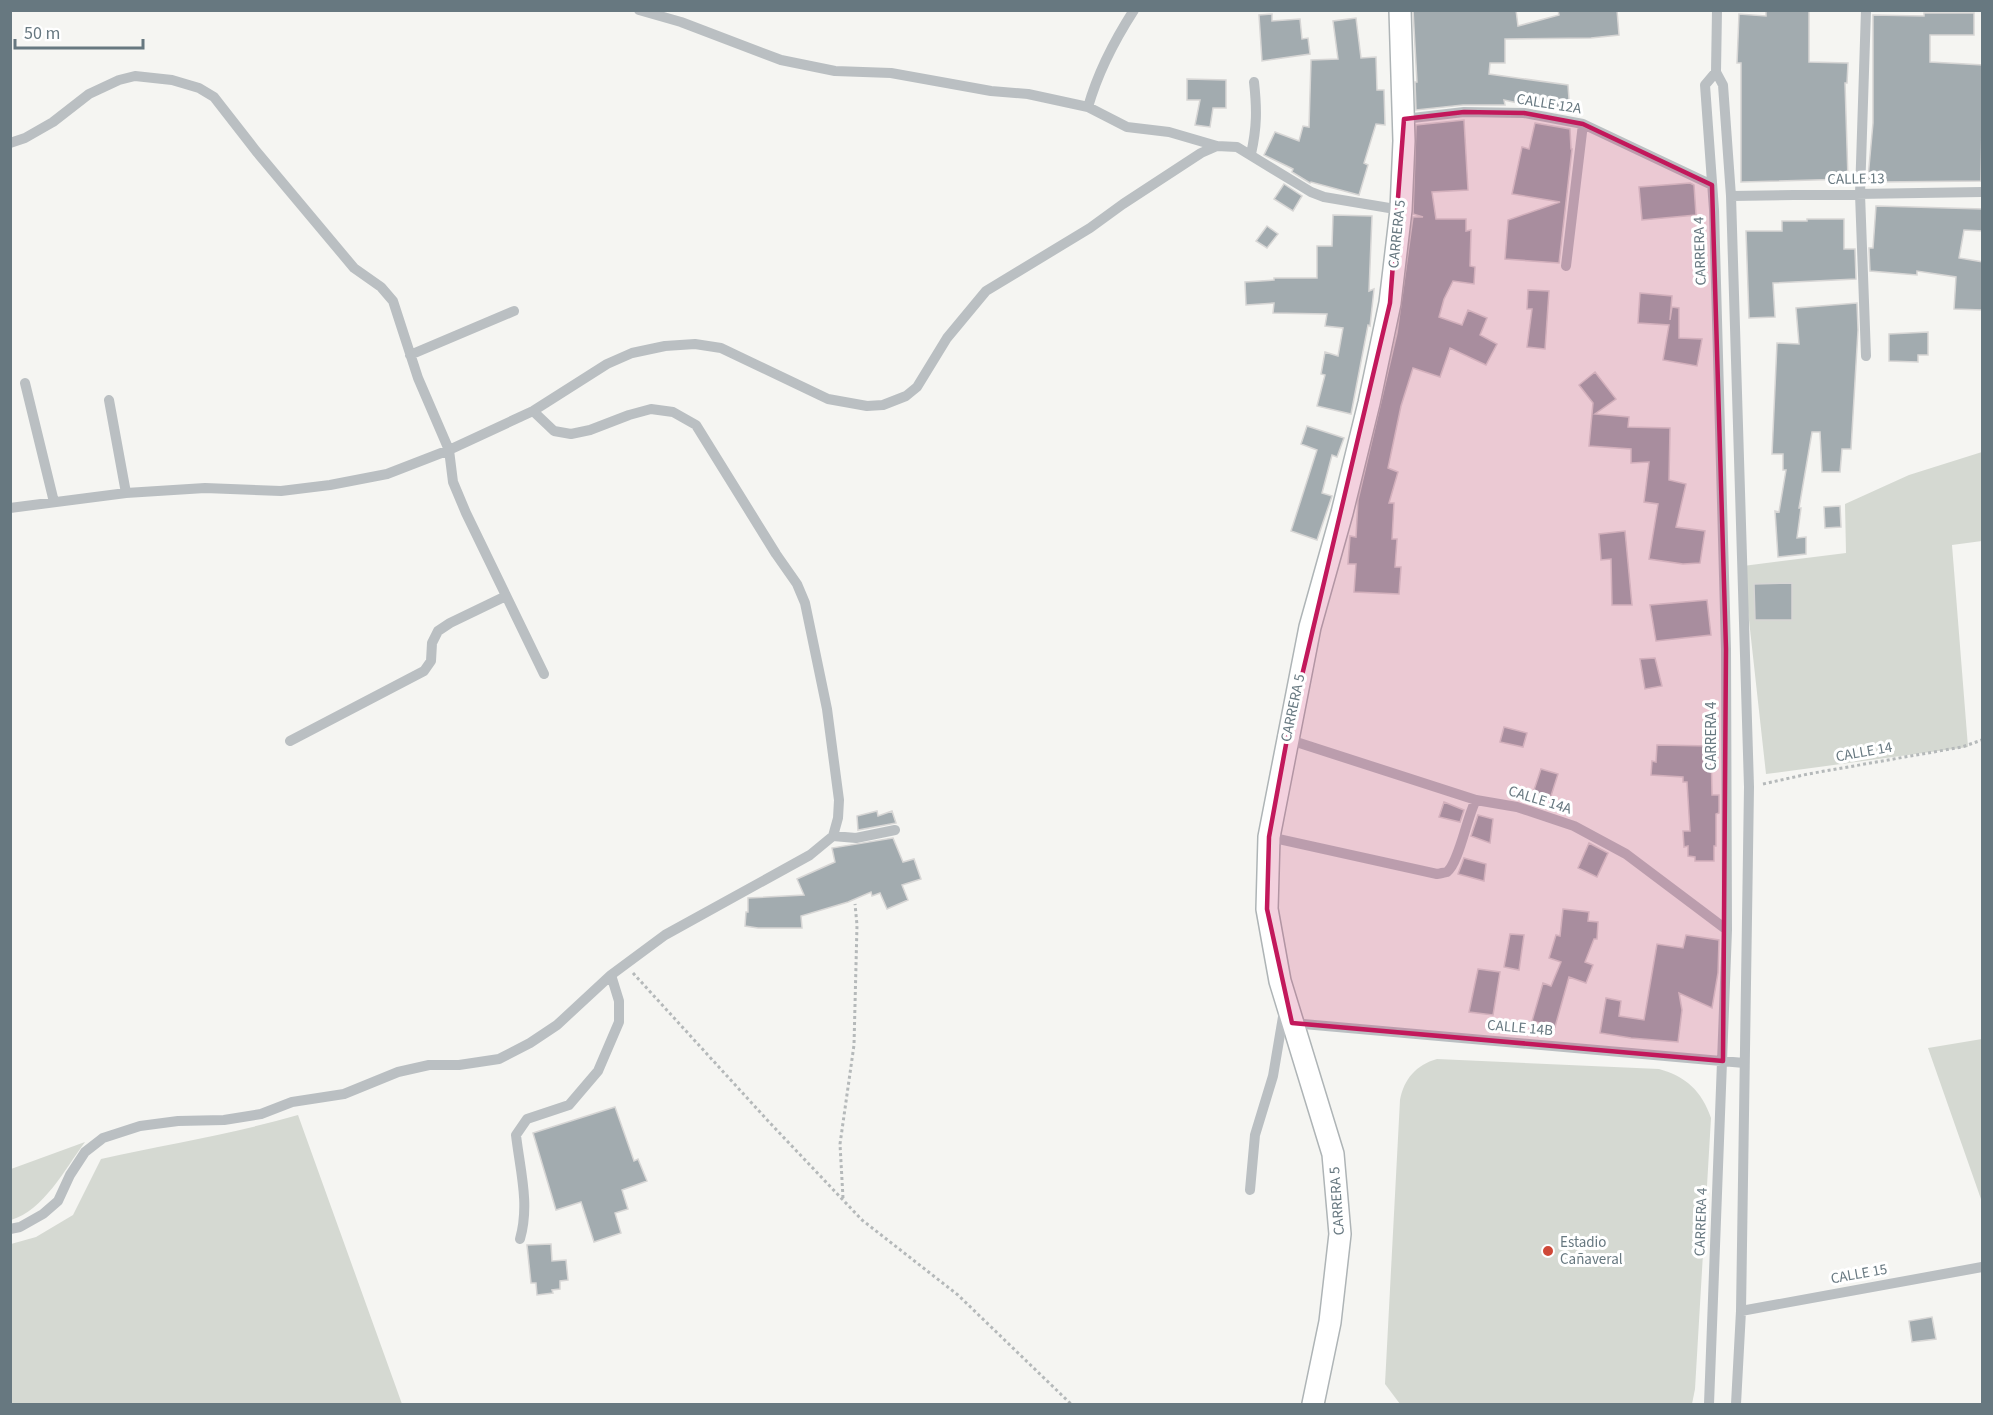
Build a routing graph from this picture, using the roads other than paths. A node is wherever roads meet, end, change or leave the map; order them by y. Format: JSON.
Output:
{"nodes":[{"id":1,"x":639,"y":10,"type":"edge"},
{"id":2,"x":1134,"y":10,"type":"edge"},
{"id":3,"x":1400,"y":10,"type":"edge"},
{"id":4,"x":1717,"y":10,"type":"edge"},
{"id":5,"x":1866,"y":10,"type":"edge"},
{"id":6,"x":1716,"y":72,"type":"junction"},
{"id":7,"x":1254,"y":82,"type":"dead end"},
{"id":8,"x":1088,"y":107,"type":"junction"},
{"id":9,"x":1404,"y":119,"type":"junction"},
{"id":10,"x":1583,"y":124,"type":"junction"},
{"id":11,"x":10,"y":142,"type":"edge"},
{"id":12,"x":1217,"y":146,"type":"junction"},
{"id":13,"x":1251,"y":154,"type":"junction"},
{"id":14,"x":1712,"y":185,"type":"junction"},
{"id":15,"x":1983,"y":192,"type":"edge"},
{"id":16,"x":1860,"y":194,"type":"junction"},
{"id":17,"x":1731,"y":196,"type":"junction"},
{"id":18,"x":1401,"y":210,"type":"junction"},
{"id":19,"x":1566,"y":266,"type":"dead end"},
{"id":20,"x":514,"y":311,"type":"dead end"},
{"id":21,"x":410,"y":355,"type":"junction"},
{"id":22,"x":1866,"y":356,"type":"dead end"},
{"id":23,"x":25,"y":383,"type":"dead end"},
{"id":24,"x":109,"y":400,"type":"dead end"},
{"id":25,"x":533,"y":411,"type":"junction"},
{"id":26,"x":449,"y":450,"type":"junction"},
{"id":27,"x":126,"y":493,"type":"junction"},
{"id":28,"x":54,"y":502,"type":"junction"},
{"id":29,"x":10,"y":508,"type":"edge"},
{"id":30,"x":506,"y":596,"type":"junction"},
{"id":31,"x":544,"y":674,"type":"dead end"},
{"id":32,"x":1287,"y":739,"type":"junction"},
{"id":33,"x":290,"y":741,"type":"dead end"},
{"id":34,"x":1476,"y":800,"type":"junction"},
{"id":35,"x":895,"y":830,"type":"dead end"},
{"id":36,"x":833,"y":836,"type":"junction"},
{"id":37,"x":1269,"y":837,"type":"junction"},
{"id":38,"x":1726,"y":930,"type":"junction"},
{"id":39,"x":611,"y":975,"type":"junction"},
{"id":40,"x":1285,"y":997,"type":"junction"},
{"id":41,"x":1293,"y":1023,"type":"junction"},
{"id":42,"x":1723,"y":1061,"type":"junction"},
{"id":43,"x":1744,"y":1063,"type":"junction"},
{"id":44,"x":1250,"y":1190,"type":"dead end"},
{"id":45,"x":10,"y":1229,"type":"edge"},
{"id":46,"x":520,"y":1239,"type":"dead end"},
{"id":47,"x":1983,"y":1267,"type":"edge"},
{"id":48,"x":1741,"y":1311,"type":"junction"},
{"id":49,"x":1313,"y":1404,"type":"edge"},
{"id":50,"x":1709,"y":1404,"type":"edge"},
{"id":51,"x":1736,"y":1404,"type":"edge"}],
"edges":[{"from":1,"to":8,"type":"street"},
{"from":2,"to":8,"type":"street"},
{"from":3,"to":9,"type":"main road","name":"CARRERA 5"},
{"from":4,"to":6,"type":"street","name":"CARRERA 4"},
{"from":5,"to":16,"type":"street"},
{"from":6,"to":14,"type":"street","name":"CARRERA 4"},
{"from":6,"to":17,"type":"street","name":"CARRERA 4"},
{"from":7,"to":13,"type":"street"},
{"from":8,"to":12,"type":"street"},
{"from":9,"to":10,"type":"street","name":"CALLE 12A"},
{"from":9,"to":18,"type":"main road","name":"CARRERA 5"},
{"from":10,"to":14,"type":"street","name":"CALLE 12A"},
{"from":10,"to":19,"type":"street"},
{"from":11,"to":21,"type":"street"},
{"from":12,"to":13,"type":"street"},
{"from":12,"to":25,"type":"street"},
{"from":13,"to":18,"type":"street"},
{"from":14,"to":38,"type":"street","name":"CARRERA 4"},
{"from":15,"to":16,"type":"street","name":"CALLE 13"},
{"from":16,"to":17,"type":"street","name":"CALLE 13"},
{"from":16,"to":22,"type":"street"},
{"from":17,"to":43,"type":"street","name":"CARRERA 4"},
{"from":18,"to":32,"type":"main road","name":"CARRERA 5"},
{"from":20,"to":21,"type":"street"},
{"from":21,"to":26,"type":"street"},
{"from":23,"to":28,"type":"street"},
{"from":24,"to":27,"type":"street"},
{"from":25,"to":26,"type":"street"},
{"from":25,"to":36,"type":"street"},
{"from":26,"to":27,"type":"street"},
{"from":26,"to":30,"type":"street"},
{"from":27,"to":28,"type":"street"},
{"from":28,"to":29,"type":"street"},
{"from":30,"to":31,"type":"street"},
{"from":30,"to":33,"type":"street"},
{"from":32,"to":34,"type":"street","name":"CALLE 14A"},
{"from":32,"to":37,"type":"main road","name":"CARRERA 5"},
{"from":34,"to":37,"type":"street"},
{"from":34,"to":38,"type":"street","name":"CALLE 14A"},
{"from":35,"to":36,"type":"street"},
{"from":36,"to":39,"type":"street"},
{"from":37,"to":40,"type":"main road","name":"CARRERA 5"},
{"from":38,"to":42,"type":"street","name":"CARRERA 4"},
{"from":39,"to":45,"type":"street"},
{"from":39,"to":46,"type":"street"},
{"from":40,"to":41,"type":"main road","name":"CARRERA 5"},
{"from":40,"to":44,"type":"street"},
{"from":41,"to":42,"type":"street","name":"CALLE 14B"},
{"from":41,"to":49,"type":"main road","name":"CARRERA 5"},
{"from":42,"to":43,"type":"street","name":"CALLE 14B"},
{"from":42,"to":50,"type":"street","name":"CARRERA 4"},
{"from":43,"to":48,"type":"street","name":"CARRERA 4"},
{"from":47,"to":48,"type":"street","name":"CALLE 15"},
{"from":48,"to":51,"type":"street","name":"CARRERA 4"}]}
